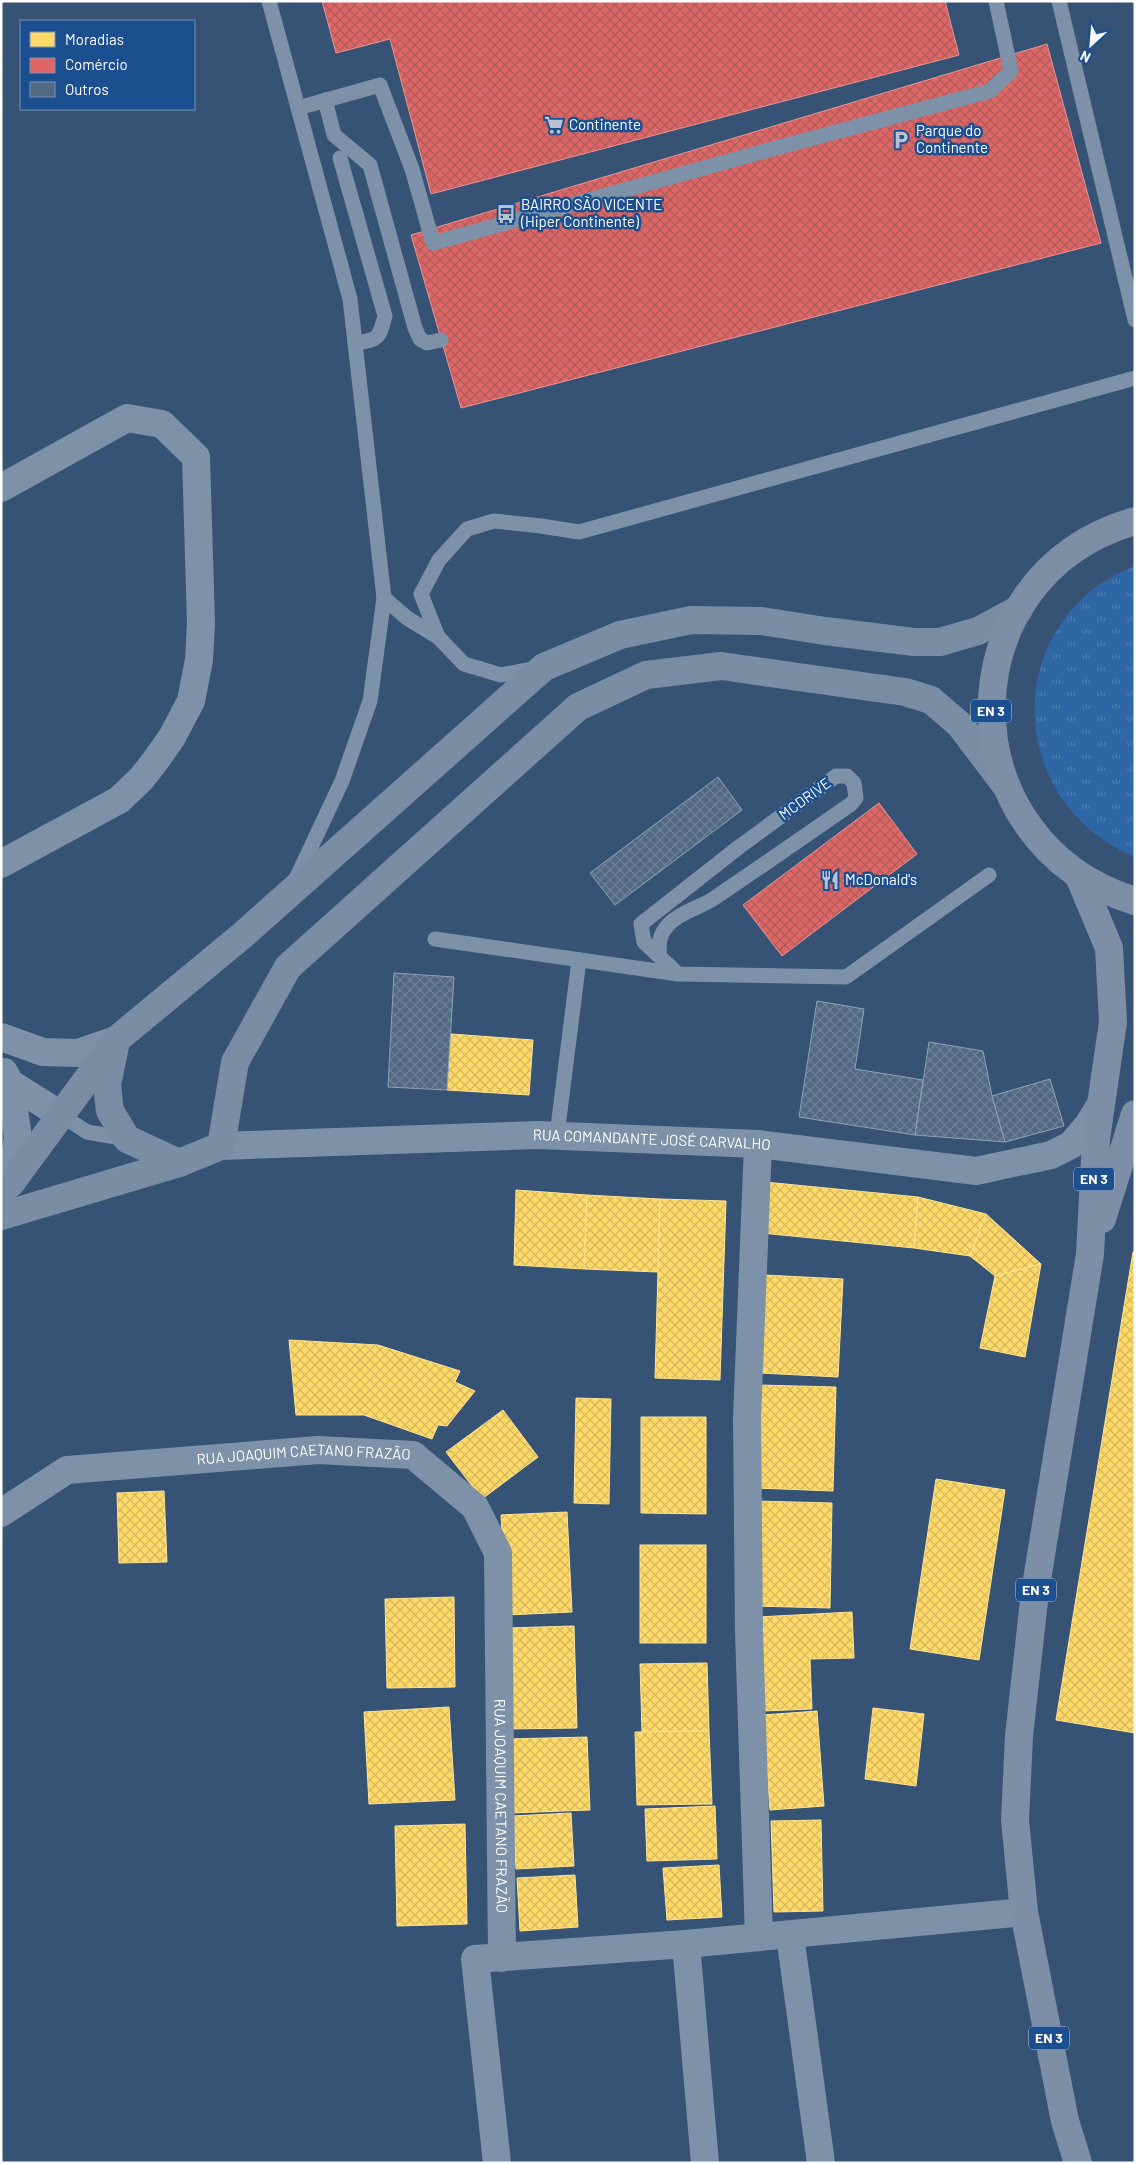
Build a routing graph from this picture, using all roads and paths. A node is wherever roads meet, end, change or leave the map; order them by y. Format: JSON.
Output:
{"nodes":[{"id":1,"x":269,"y":1,"type":"edge"},
{"id":2,"x":996,"y":1,"type":"edge"},
{"id":3,"x":1059,"y":1,"type":"edge"},
{"id":4,"x":325,"y":100,"type":"junction"},
{"id":5,"x":298,"y":108,"type":"junction"},
{"id":6,"x":340,"y":158,"type":"dead end"},
{"id":7,"x":1135,"y":320,"type":"edge"},
{"id":8,"x":441,"y":340,"type":"dead end"},
{"id":9,"x":355,"y":343,"type":"junction"},
{"id":10,"x":1135,"y":378,"type":"edge"},
{"id":11,"x":1,"y":488,"type":"edge"},
{"id":12,"x":1135,"y":521,"type":"edge"},
{"id":13,"x":384,"y":598,"type":"junction"},
{"id":14,"x":1019,"y":609,"type":"junction"},
{"id":15,"x":438,"y":637,"type":"junction"},
{"id":16,"x":544,"y":667,"type":"junction"},
{"id":17,"x":1006,"y":787,"type":"junction"},
{"id":18,"x":1,"y":864,"type":"edge"},
{"id":19,"x":989,"y":875,"type":"dead end"},
{"id":20,"x":1079,"y":876,"type":"junction"},
{"id":21,"x":288,"y":895,"type":"junction"},
{"id":22,"x":1135,"y":901,"type":"edge"},
{"id":23,"x":435,"y":939,"type":"dead end"},
{"id":24,"x":660,"y":958,"type":"junction"},
{"id":25,"x":579,"y":960,"type":"junction"},
{"id":26,"x":678,"y":974,"type":"junction"},
{"id":27,"x":1,"y":1037,"type":"edge"},
{"id":28,"x":116,"y":1040,"type":"junction"},
{"id":29,"x":6,"y":1075,"type":"edge"},
{"id":30,"x":1101,"y":1104,"type":"junction"},
{"id":31,"x":1135,"y":1114,"type":"edge"},
{"id":32,"x":61,"y":1115,"type":"junction"},
{"id":33,"x":557,"y":1135,"type":"junction"},
{"id":34,"x":127,"y":1139,"type":"junction"},
{"id":35,"x":1131,"y":1141,"type":"edge"},
{"id":36,"x":758,"y":1144,"type":"junction"},
{"id":37,"x":221,"y":1146,"type":"junction"},
{"id":38,"x":179,"y":1162,"type":"junction"},
{"id":39,"x":6,"y":1187,"type":"edge"},
{"id":40,"x":1,"y":1216,"type":"edge"},
{"id":41,"x":1090,"y":1254,"type":"junction"},
{"id":42,"x":1,"y":1513,"type":"edge"},
{"id":43,"x":1024,"y":1912,"type":"junction"},
{"id":44,"x":790,"y":1934,"type":"junction"},
{"id":45,"x":759,"y":1938,"type":"junction"},
{"id":46,"x":686,"y":1944,"type":"junction"},
{"id":47,"x":502,"y":1958,"type":"junction"},
{"id":48,"x":498,"y":2163,"type":"edge"},
{"id":49,"x":705,"y":2163,"type":"edge"},
{"id":50,"x":821,"y":2163,"type":"edge"},
{"id":51,"x":1078,"y":2163,"type":"edge"}],
"edges":[{"from":1,"to":5,"type":"lane"},
{"from":2,"to":4,"type":"lane"},
{"from":3,"to":7,"type":"lane"},
{"from":4,"to":5,"type":"lane"},
{"from":4,"to":8,"type":"lane"},
{"from":5,"to":9,"type":"lane"},
{"from":6,"to":9,"type":"lane"},
{"from":9,"to":13,"type":"lane"},
{"from":10,"to":15,"type":"lane"},
{"from":11,"to":18,"type":"street"},
{"from":12,"to":14,"type":"main road","number":"EN 3"},
{"from":13,"to":15,"type":"lane"},
{"from":13,"to":21,"type":"lane"},
{"from":14,"to":16,"type":"street"},
{"from":14,"to":17,"type":"main road","number":"EN 3"},
{"from":15,"to":16,"type":"lane"},
{"from":16,"to":21,"type":"street"},
{"from":17,"to":20,"type":"main road","number":"EN 3"},
{"from":17,"to":37,"type":"street"},
{"from":19,"to":26,"type":"lane"},
{"from":20,"to":22,"type":"main road","number":"EN 3"},
{"from":20,"to":30,"type":"main road","number":"EN 3"},
{"from":21,"to":28,"type":"street"},
{"from":23,"to":25,"type":"lane"},
{"from":24,"to":24,"type":"lane","name":"MCDRIVE"},
{"from":24,"to":26,"type":"lane","name":"MCDRIVE"},
{"from":25,"to":26,"type":"lane"},
{"from":25,"to":33,"type":"lane"},
{"from":27,"to":28,"type":"street"},
{"from":28,"to":32,"type":"street"},
{"from":28,"to":34,"type":"street"},
{"from":29,"to":32,"type":"street"},
{"from":29,"to":39,"type":"street"},
{"from":30,"to":36,"type":"street","name":"RUA COMANDANTE JOSÉ CARVALHO"},
{"from":30,"to":41,"type":"main road","number":"EN 3"},
{"from":31,"to":35,"type":"main road","number":"EN 3"},
{"from":32,"to":34,"type":"lane"},
{"from":32,"to":39,"type":"street"},
{"from":33,"to":36,"type":"street","name":"RUA COMANDANTE JOSÉ CARVALHO"},
{"from":33,"to":37,"type":"street","name":"RUA COMANDANTE JOSÉ CARVALHO"},
{"from":34,"to":38,"type":"street"},
{"from":35,"to":41,"type":"main road","number":"EN 3"},
{"from":36,"to":45,"type":"street"},
{"from":37,"to":38,"type":"street","name":"RUA COMANDANTE JOSÉ CARVALHO"},
{"from":38,"to":40,"type":"street","name":"RUA COMANDANTE JOSÉ CARVALHO"},
{"from":41,"to":43,"type":"main road","number":"EN 3"},
{"from":42,"to":47,"type":"street","name":"RUA JOAQUIM CAETANO FRAZÃO"},
{"from":43,"to":44,"type":"street"},
{"from":43,"to":51,"type":"main road","number":"EN 3"},
{"from":44,"to":45,"type":"street"},
{"from":44,"to":50,"type":"street"},
{"from":45,"to":46,"type":"street"},
{"from":46,"to":47,"type":"street"},
{"from":46,"to":49,"type":"street"},
{"from":47,"to":48,"type":"street"}]}
